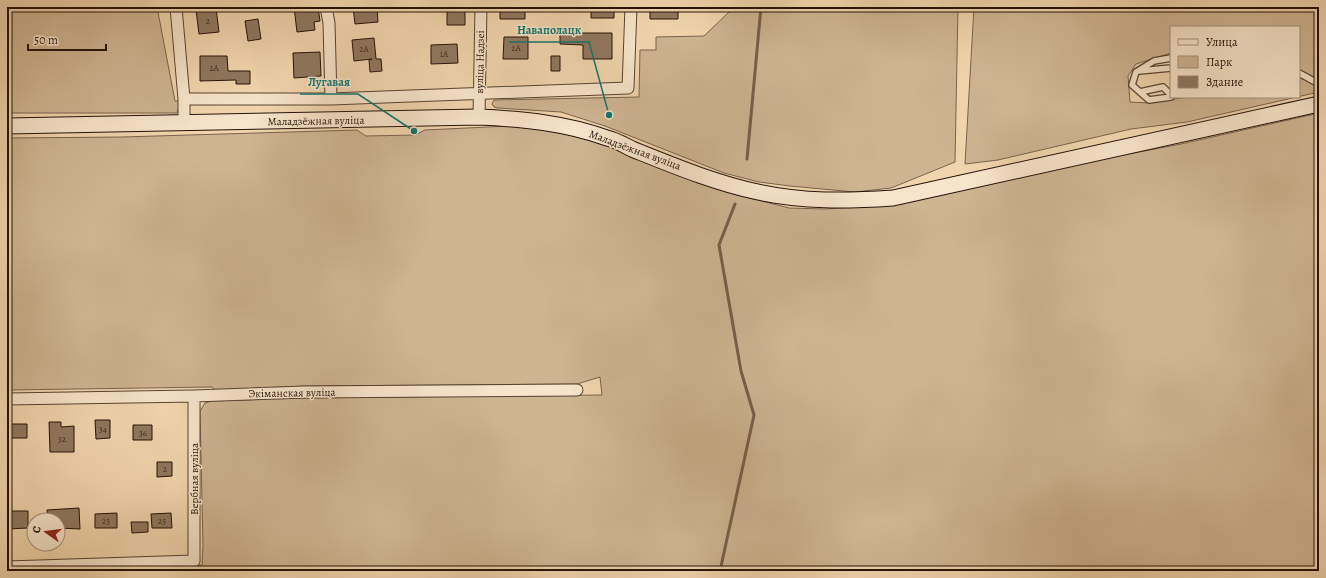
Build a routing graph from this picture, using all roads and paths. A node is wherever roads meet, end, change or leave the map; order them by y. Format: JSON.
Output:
{"nodes":[{"id":1,"x":176,"y":7,"type":"edge"},
{"id":2,"x":326,"y":7,"type":"edge"},
{"id":3,"x":481,"y":7,"type":"edge"},
{"id":4,"x":631,"y":7,"type":"edge"},
{"id":5,"x":1170,"y":58,"type":"edge"},
{"id":6,"x":1170,"y":68,"type":"edge"},
{"id":7,"x":1136,"y":72,"type":"junction"},
{"id":8,"x":1300,"y":74,"type":"edge"},
{"id":9,"x":1319,"y":84,"type":"edge"},
{"id":10,"x":1140,"y":92,"type":"junction"},
{"id":11,"x":480,"y":95,"type":"junction"},
{"id":12,"x":1170,"y":95,"type":"edge"},
{"id":13,"x":1170,"y":96,"type":"edge"},
{"id":14,"x":331,"y":99,"type":"junction"},
{"id":15,"x":184,"y":100,"type":"junction"},
{"id":16,"x":1319,"y":104,"type":"edge"},
{"id":17,"x":479,"y":117,"type":"junction"},
{"id":18,"x":184,"y":123,"type":"junction"},
{"id":19,"x":7,"y":126,"type":"edge"},
{"id":20,"x":577,"y":390,"type":"dead end"},
{"id":21,"x":194,"y":396,"type":"junction"},
{"id":22,"x":7,"y":398,"type":"edge"},
{"id":23,"x":7,"y":567,"type":"edge"}],
"edges":[{"from":1,"to":15,"type":"street"},
{"from":2,"to":14,"type":"street"},
{"from":3,"to":11,"type":"street","name":"вуліца Надзеі"},
{"from":4,"to":11,"type":"street"},
{"from":5,"to":7,"type":"lane"},
{"from":6,"to":7,"type":"lane"},
{"from":7,"to":10,"type":"lane"},
{"from":8,"to":9,"type":"lane"},
{"from":10,"to":12,"type":"lane"},
{"from":10,"to":13,"type":"lane"},
{"from":11,"to":14,"type":"street"},
{"from":11,"to":17,"type":"street","name":"вуліца Надзеі"},
{"from":14,"to":15,"type":"street"},
{"from":15,"to":18,"type":"street"},
{"from":16,"to":17,"type":"main road","name":"Маладзёжная вуліца"},
{"from":17,"to":18,"type":"main road","name":"Маладзёжная вуліца"},
{"from":18,"to":19,"type":"main road","name":"Маладзёжная вуліца"},
{"from":20,"to":21,"type":"street","name":"Экіманская вуліца"},
{"from":21,"to":22,"type":"street","name":"Экіманская вуліца"},
{"from":21,"to":23,"type":"street","name":"Вербная вуліца"}]}
